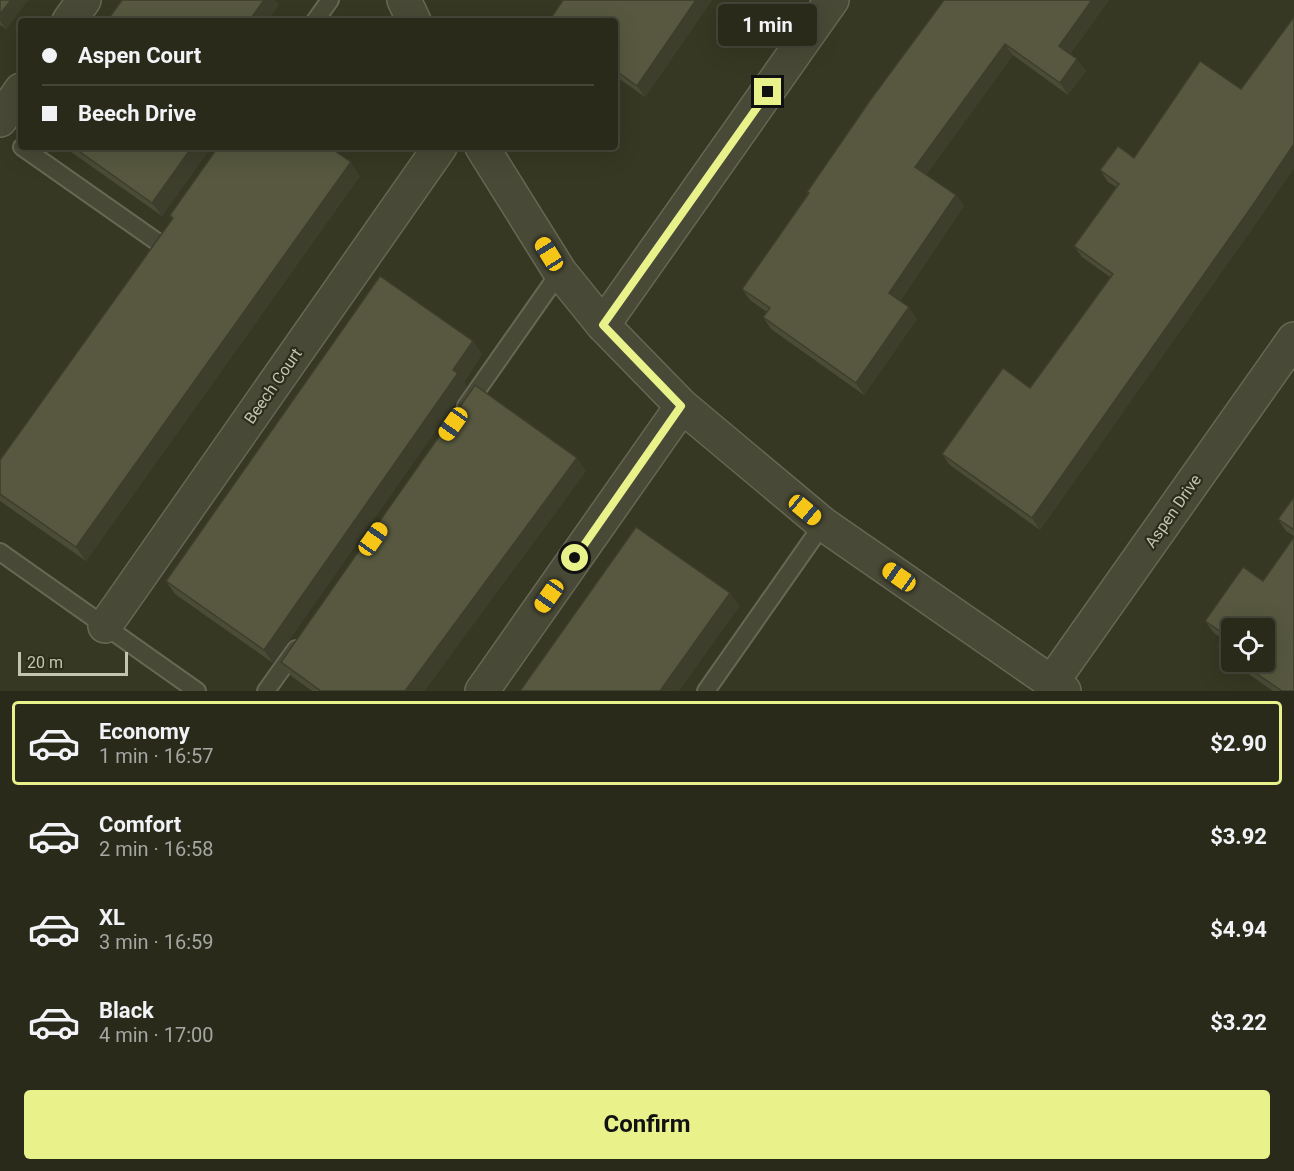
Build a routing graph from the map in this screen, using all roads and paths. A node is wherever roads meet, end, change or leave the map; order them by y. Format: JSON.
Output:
{"nodes":[{"id":1,"x":84,"y":0,"type":"edge"},
{"id":2,"x":330,"y":0,"type":"edge"},
{"id":3,"x":404,"y":0,"type":"edge"},
{"id":4,"x":832,"y":0,"type":"edge"},
{"id":5,"x":71,"y":18,"type":"edge"},
{"id":6,"x":317,"y":18,"type":"edge"},
{"id":7,"x":413,"y":18,"type":"edge"},
{"id":8,"x":18,"y":94,"type":"edge"},
{"id":9,"x":0,"y":120,"type":"edge"},
{"id":10,"x":18,"y":144,"type":"edge"},
{"id":11,"x":26,"y":150,"type":"edge"},
{"id":12,"x":438,"y":150,"type":"edge"},
{"id":13,"x":484,"y":150,"type":"edge"},
{"id":14,"x":156,"y":241,"type":"edge"},
{"id":15,"x":560,"y":272,"type":"junction"},
{"id":16,"x":603,"y":325,"type":"junction"},
{"id":17,"x":1294,"y":339,"type":"edge"},
{"id":18,"x":681,"y":406,"type":"junction"},
{"id":19,"x":457,"y":418,"type":"edge"},
{"id":20,"x":823,"y":524,"type":"junction"},
{"id":21,"x":0,"y":552,"type":"edge"},
{"id":22,"x":105,"y":626,"type":"junction"},
{"id":23,"x":307,"y":633,"type":"edge"},
{"id":24,"x":1058,"y":687,"type":"edge"},
{"id":25,"x":197,"y":691,"type":"edge"},
{"id":26,"x":266,"y":691,"type":"edge"},
{"id":27,"x":482,"y":691,"type":"edge"},
{"id":28,"x":706,"y":691,"type":"edge"}],
"edges":[{"from":1,"to":5,"type":"street"},
{"from":2,"to":6,"type":"lane"},
{"from":3,"to":7,"type":"street"},
{"from":4,"to":16,"type":"street"},
{"from":8,"to":9,"type":"street"},
{"from":9,"to":10,"type":"lane"},
{"from":11,"to":14,"type":"lane"},
{"from":12,"to":22,"type":"street","name":"Beech Court"},
{"from":13,"to":15,"type":"street"},
{"from":15,"to":16,"type":"street"},
{"from":15,"to":19,"type":"lane"},
{"from":16,"to":18,"type":"street"},
{"from":17,"to":24,"type":"street","name":"Aspen Drive"},
{"from":18,"to":20,"type":"street"},
{"from":18,"to":27,"type":"street"},
{"from":20,"to":24,"type":"street"},
{"from":20,"to":28,"type":"lane"},
{"from":21,"to":22,"type":"lane"},
{"from":22,"to":25,"type":"lane"},
{"from":23,"to":26,"type":"lane"}]}
